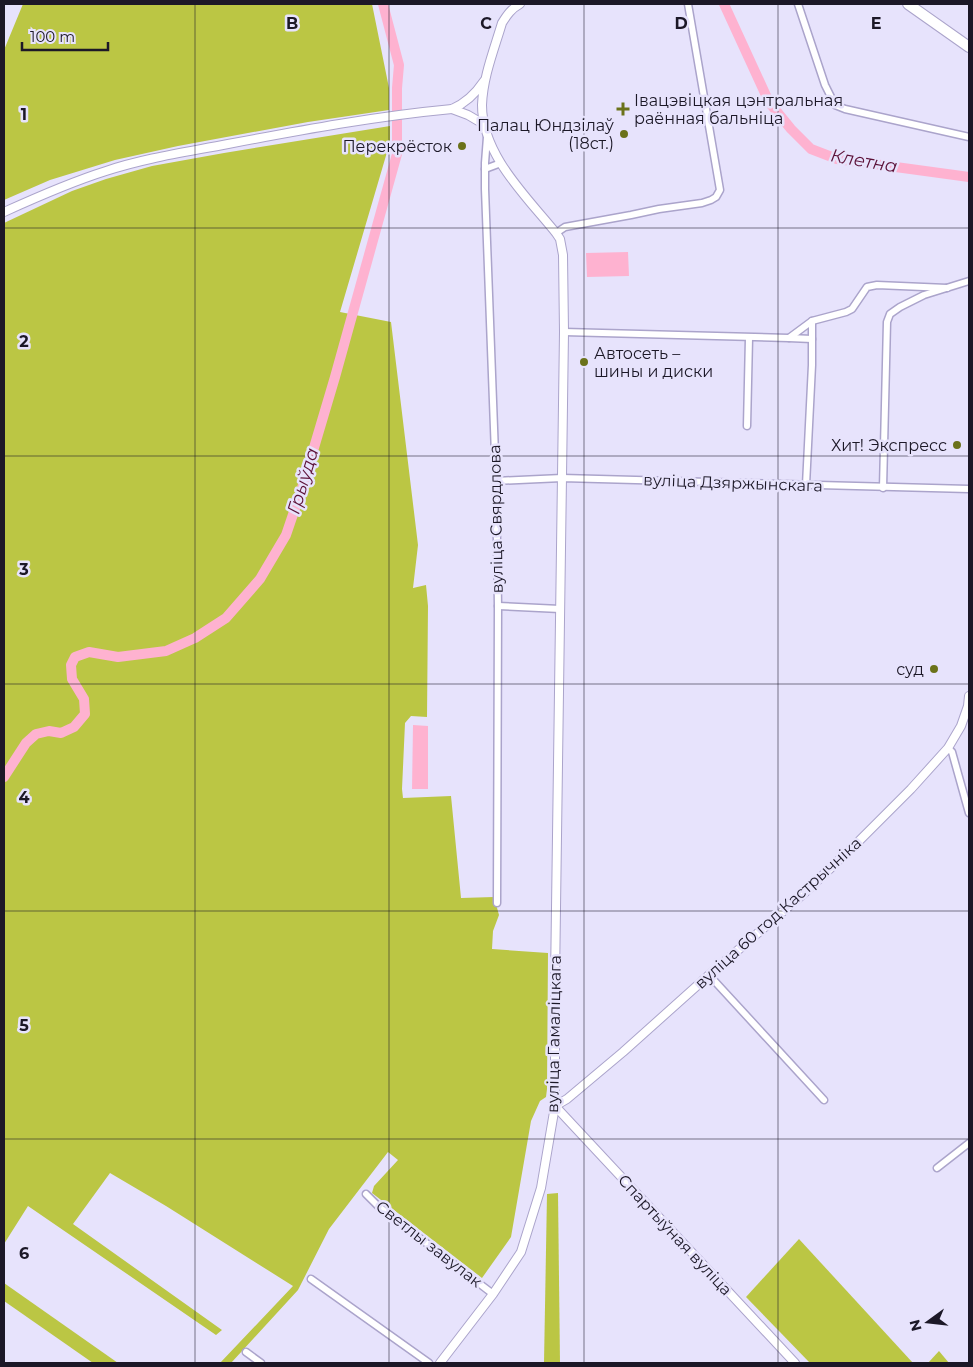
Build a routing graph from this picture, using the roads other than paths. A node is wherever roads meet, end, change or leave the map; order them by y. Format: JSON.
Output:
{"nodes":[{"id":1,"x":520,"y":4,"type":"edge"},
{"id":2,"x":688,"y":4,"type":"edge"},
{"id":3,"x":798,"y":4,"type":"edge"},
{"id":4,"x":908,"y":4,"type":"edge"},
{"id":5,"x":969,"y":47,"type":"edge"},
{"id":6,"x":486,"y":78,"type":"junction"},
{"id":7,"x":452,"y":109,"type":"junction"},
{"id":8,"x":485,"y":125,"type":"junction"},
{"id":9,"x":488,"y":136,"type":"junction"},
{"id":10,"x":969,"y":137,"type":"edge"},
{"id":11,"x":501,"y":164,"type":"junction"},
{"id":12,"x":485,"y":169,"type":"junction"},
{"id":13,"x":4,"y":212,"type":"edge"},
{"id":14,"x":556,"y":232,"type":"junction"},
{"id":15,"x":969,"y":281,"type":"edge"},
{"id":16,"x":947,"y":288,"type":"junction"},
{"id":17,"x":812,"y":321,"type":"junction"},
{"id":18,"x":564,"y":332,"type":"junction"},
{"id":19,"x":749,"y":338,"type":"junction"},
{"id":20,"x":789,"y":338,"type":"junction"},
{"id":21,"x":812,"y":339,"type":"junction"},
{"id":22,"x":747,"y":426,"type":"dead end"},
{"id":23,"x":562,"y":478,"type":"junction"},
{"id":24,"x":496,"y":481,"type":"junction"},
{"id":25,"x":806,"y":485,"type":"junction"},
{"id":26,"x":883,"y":488,"type":"junction"},
{"id":27,"x":969,"y":489,"type":"edge"},
{"id":28,"x":498,"y":606,"type":"junction"},
{"id":29,"x":560,"y":609,"type":"junction"},
{"id":30,"x":969,"y":696,"type":"edge"},
{"id":31,"x":948,"y":748,"type":"junction"},
{"id":32,"x":969,"y":813,"type":"edge"},
{"id":33,"x":557,"y":825,"type":"joint"},
{"id":34,"x":497,"y":902,"type":"dead end"},
{"id":35,"x":710,"y":974,"type":"junction"},
{"id":36,"x":824,"y":1100,"type":"dead end"},
{"id":37,"x":555,"y":1106,"type":"junction"},
{"id":38,"x":969,"y":1143,"type":"edge"},
{"id":39,"x":937,"y":1168,"type":"dead end"},
{"id":40,"x":366,"y":1194,"type":"dead end"},
{"id":41,"x":311,"y":1279,"type":"dead end"},
{"id":42,"x":493,"y":1294,"type":"junction"},
{"id":43,"x":246,"y":1352,"type":"dead end"},
{"id":44,"x":261,"y":1363,"type":"edge"},
{"id":45,"x":429,"y":1363,"type":"edge"},
{"id":46,"x":440,"y":1363,"type":"edge"},
{"id":47,"x":795,"y":1363,"type":"edge"}],
"edges":[{"from":1,"to":6,"type":"street"},
{"from":2,"to":14,"type":"street"},
{"from":3,"to":10,"type":"street"},
{"from":4,"to":5,"type":"main road"},
{"from":6,"to":7,"type":"street"},
{"from":6,"to":8,"type":"street","name":"вуліца Свярдлова"},
{"from":7,"to":8,"type":"street"},
{"from":7,"to":13,"type":"street"},
{"from":8,"to":9,"type":"street","name":"вуліца Свярдлова"},
{"from":9,"to":11,"type":"street","name":"вуліца Свярдлова"},
{"from":9,"to":12,"type":"street","name":"вуліца Свярдлова"},
{"from":11,"to":12,"type":"street"},
{"from":11,"to":14,"type":"street","name":"вуліца Свярдлова"},
{"from":12,"to":24,"type":"street","name":"вуліца Свярдлова"},
{"from":14,"to":18,"type":"street","name":"вуліца Свярдлова"},
{"from":15,"to":16,"type":"street"},
{"from":16,"to":17,"type":"street"},
{"from":16,"to":26,"type":"street"},
{"from":17,"to":20,"type":"street"},
{"from":17,"to":21,"type":"street"},
{"from":18,"to":19,"type":"street"},
{"from":18,"to":23,"type":"street","name":"вуліца Свярдлова"},
{"from":19,"to":20,"type":"street"},
{"from":19,"to":22,"type":"street"},
{"from":20,"to":21,"type":"street"},
{"from":21,"to":25,"type":"street"},
{"from":23,"to":24,"type":"street","name":"вуліца Дзяржынскага"},
{"from":23,"to":25,"type":"street","name":"вуліца Дзяржынскага"},
{"from":23,"to":29,"type":"street","name":"вуліца Свярдлова"},
{"from":24,"to":28,"type":"street","name":"вуліца Свярдлова"},
{"from":25,"to":26,"type":"street","name":"вуліца Дзяржынскага"},
{"from":26,"to":27,"type":"street","name":"вуліца Дзяржынскага"},
{"from":28,"to":29,"type":"street"},
{"from":28,"to":34,"type":"street","name":"вуліца Свярдлова"},
{"from":29,"to":33,"type":"street","name":"вуліца Свярдлова"},
{"from":30,"to":31,"type":"street","name":"вуліца 60 год Кастрычніка"},
{"from":31,"to":32,"type":"street"},
{"from":31,"to":35,"type":"street","name":"вуліца 60 год Кастрычніка"},
{"from":33,"to":37,"type":"street","name":"вуліца Гамаліцкага"},
{"from":35,"to":36,"type":"street"},
{"from":35,"to":37,"type":"street","name":"вуліца 60 год Кастрычніка"},
{"from":37,"to":42,"type":"street","name":"вуліца Гамаліцкага"},
{"from":37,"to":47,"type":"street","name":"Спартыўная вуліца"},
{"from":38,"to":39,"type":"street"},
{"from":40,"to":42,"type":"street","name":"Светлы завулак"},
{"from":41,"to":45,"type":"street"},
{"from":42,"to":46,"type":"street","name":"вуліца Гамаліцкага"},
{"from":43,"to":44,"type":"street"}]}
